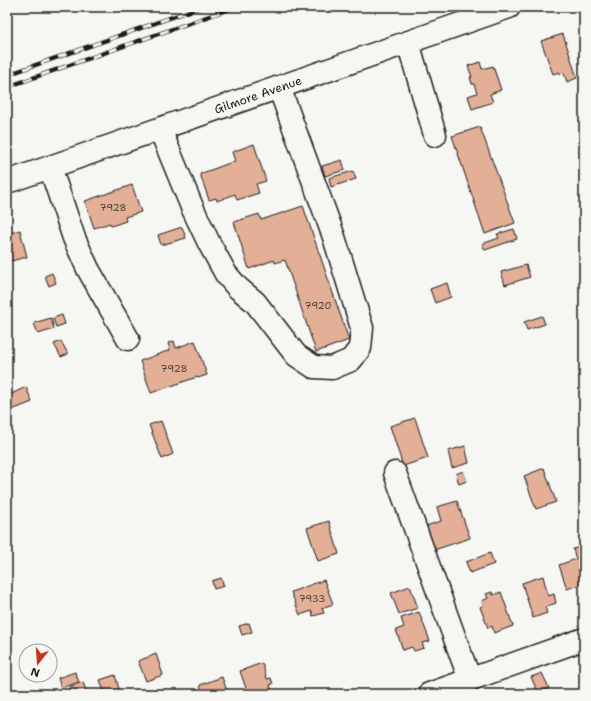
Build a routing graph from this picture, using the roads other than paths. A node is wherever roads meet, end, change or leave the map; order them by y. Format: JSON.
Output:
{"nodes":[{"id":1,"x":509,"y":7,"type":"edge"},
{"id":2,"x":408,"y":42,"type":"junction"},
{"id":3,"x":279,"y":87,"type":"junction"},
{"id":4,"x":160,"y":129,"type":"junction"},
{"id":5,"x":435,"y":135,"type":"dead end"},
{"id":6,"x":50,"y":167,"type":"junction"},
{"id":7,"x":7,"y":182,"type":"edge"},
{"id":8,"x":128,"y":339,"type":"dead end"},
{"id":9,"x":395,"y":473,"type":"dead end"},
{"id":10,"x":584,"y":640,"type":"edge"},
{"id":11,"x":470,"y":680,"type":"junction"},
{"id":12,"x":428,"y":694,"type":"edge"}],
"edges":[{"from":1,"to":2,"type":"street","name":"Gilmore Avenue"},
{"from":2,"to":3,"type":"street","name":"Gilmore Avenue"},
{"from":2,"to":5,"type":"street"},
{"from":3,"to":4,"type":"street","name":"Gilmore Avenue"},
{"from":3,"to":4,"type":"street"},
{"from":4,"to":6,"type":"street","name":"Gilmore Avenue"},
{"from":6,"to":7,"type":"street","name":"Gilmore Avenue"},
{"from":6,"to":8,"type":"street"},
{"from":9,"to":11,"type":"street"},
{"from":10,"to":11,"type":"street"},
{"from":11,"to":12,"type":"street"}]}
